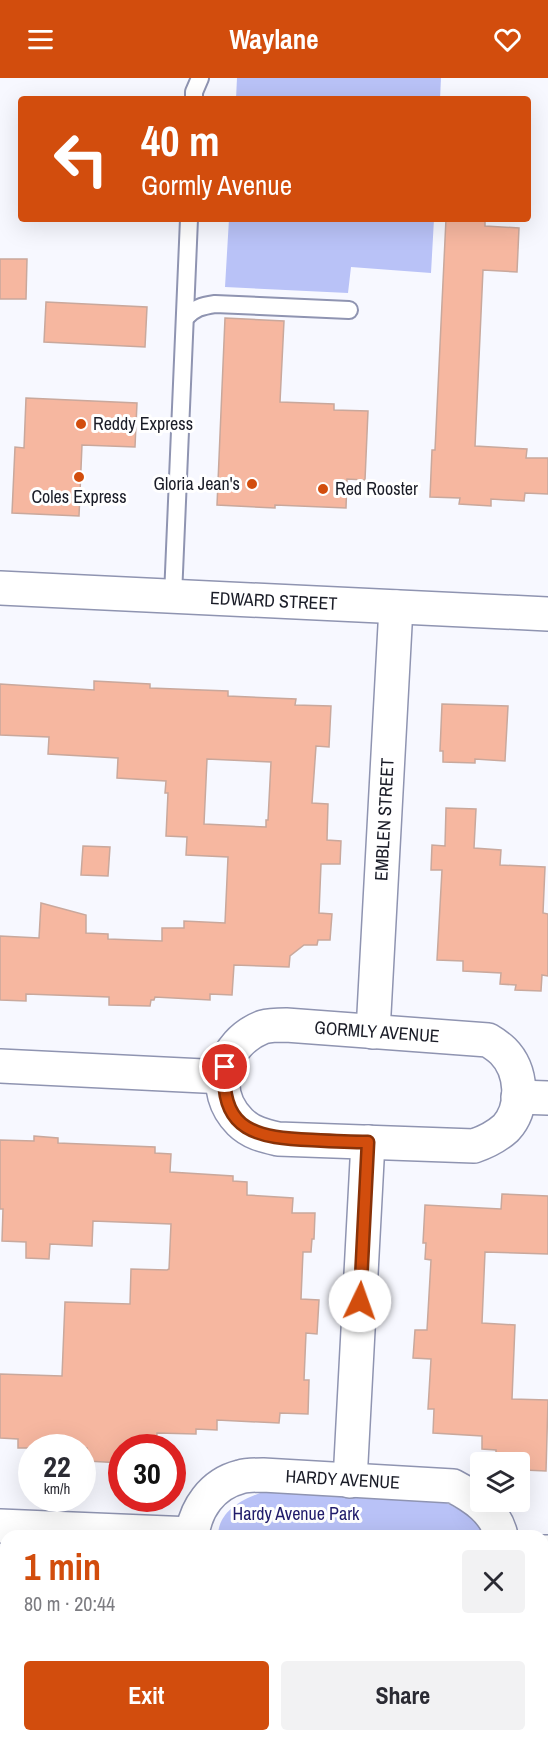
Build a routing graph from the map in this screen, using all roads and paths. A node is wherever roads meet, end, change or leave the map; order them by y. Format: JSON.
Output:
{"nodes":[{"id":1,"x":200,"y":78,"type":"edge"},
{"id":2,"x":194,"y":96,"type":"edge"},
{"id":3,"x":189,"y":222,"type":"edge"},
{"id":4,"x":349,"y":310,"type":"dead end"},
{"id":5,"x":185,"y":318,"type":"junction"},
{"id":6,"x":0,"y":588,"type":"edge"},
{"id":7,"x":173,"y":596,"type":"junction"},
{"id":8,"x":396,"y":607,"type":"junction"},
{"id":9,"x":548,"y":614,"type":"edge"},
{"id":10,"x":373,"y":1032,"type":"junction"},
{"id":11,"x":0,"y":1066,"type":"edge"},
{"id":12,"x":224,"y":1077,"type":"junction"},
{"id":13,"x":533,"y":1098,"type":"edge"},
{"id":14,"x":368,"y":1142,"type":"junction"},
{"id":15,"x":350,"y":1482,"type":"junction"},
{"id":16,"x":0,"y":1526,"type":"edge"},
{"id":17,"x":85,"y":1530,"type":"edge"},
{"id":18,"x":192,"y":1530,"type":"edge"},
{"id":19,"x":500,"y":1530,"type":"edge"}],
"edges":[{"from":1,"to":2,"type":"lane"},
{"from":3,"to":5,"type":"lane"},
{"from":4,"to":5,"type":"lane"},
{"from":5,"to":7,"type":"lane"},
{"from":6,"to":7,"type":"main road","name":"EDWARD STREET"},
{"from":7,"to":8,"type":"main road","name":"EDWARD STREET"},
{"from":8,"to":9,"type":"main road","name":"EDWARD STREET"},
{"from":8,"to":10,"type":"main road","name":"EMBLEN STREET"},
{"from":10,"to":12,"type":"main road","name":"GORMLY AVENUE"},
{"from":10,"to":13,"type":"main road","name":"GORMLY AVENUE"},
{"from":11,"to":12,"type":"main road"},
{"from":12,"to":14,"type":"main road","name":"GORMLY AVENUE"},
{"from":13,"to":14,"type":"main road","name":"GORMLY AVENUE"},
{"from":14,"to":15,"type":"main road"},
{"from":15,"to":18,"type":"main road","name":"HARDY AVENUE"},
{"from":15,"to":19,"type":"main road","name":"HARDY AVENUE"},
{"from":16,"to":17,"type":"main road","name":"HARDY AVENUE"}]}
